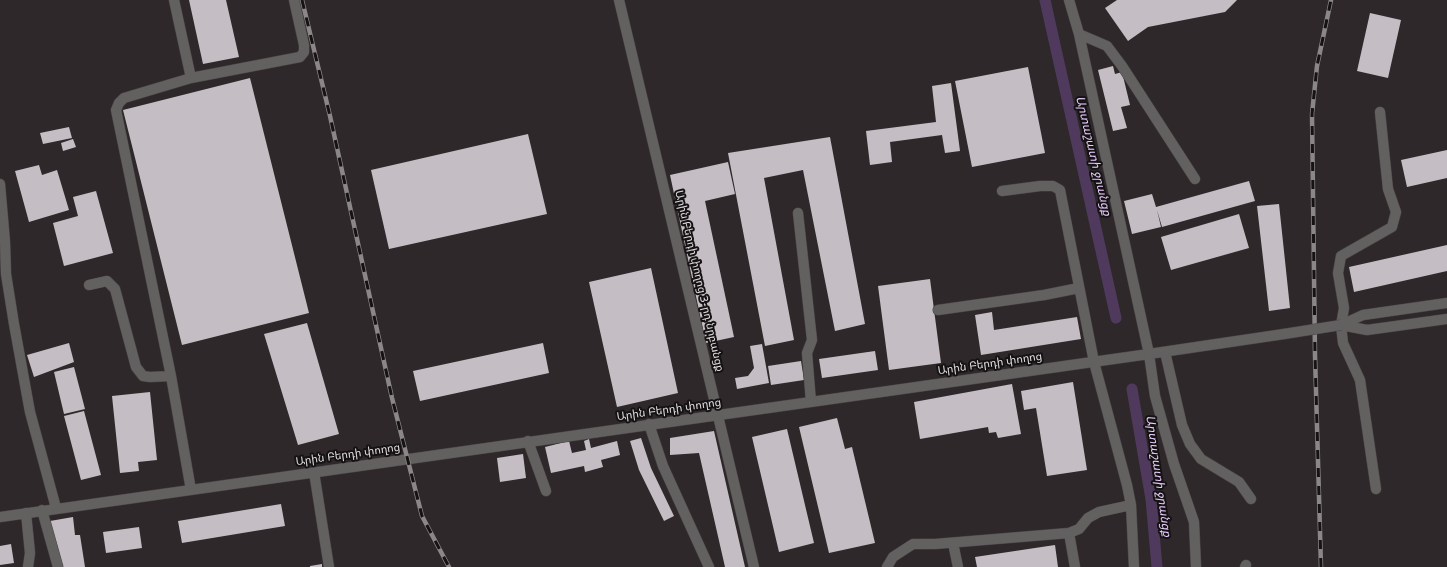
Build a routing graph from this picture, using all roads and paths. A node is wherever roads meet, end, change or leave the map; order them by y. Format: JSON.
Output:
{"nodes":[{"id":1,"x":174,"y":0,"type":"edge"},
{"id":2,"x":294,"y":0,"type":"edge"},
{"id":3,"x":619,"y":0,"type":"edge"},
{"id":4,"x":1069,"y":0,"type":"edge"},
{"id":5,"x":1079,"y":34,"type":"junction"},
{"id":6,"x":191,"y":78,"type":"junction"},
{"id":7,"x":1380,"y":112,"type":"dead end"},
{"id":8,"x":1196,"y":179,"type":"dead end"},
{"id":9,"x":0,"y":184,"type":"edge"},
{"id":10,"x":1002,"y":191,"type":"dead end"},
{"id":11,"x":798,"y":213,"type":"dead end"},
{"id":12,"x":89,"y":285,"type":"dead end"},
{"id":13,"x":1079,"y":288,"type":"junction"},
{"id":14,"x":1447,"y":304,"type":"edge"},
{"id":15,"x":938,"y":310,"type":"dead end"},
{"id":16,"x":1447,"y":319,"type":"edge"},
{"id":17,"x":1341,"y":325,"type":"junction"},
{"id":18,"x":1165,"y":352,"type":"junction"},
{"id":19,"x":1149,"y":354,"type":"junction"},
{"id":20,"x":1094,"y":362,"type":"junction"},
{"id":21,"x":171,"y":376,"type":"junction"},
{"id":22,"x":811,"y":402,"type":"junction"},
{"id":23,"x":719,"y":415,"type":"junction"},
{"id":24,"x":649,"y":424,"type":"junction"},
{"id":25,"x":528,"y":442,"type":"junction"},
{"id":26,"x":314,"y":472,"type":"junction"},
{"id":27,"x":1376,"y":489,"type":"dead end"},
{"id":28,"x":191,"y":490,"type":"junction"},
{"id":29,"x":546,"y":491,"type":"dead end"},
{"id":30,"x":1251,"y":499,"type":"dead end"},
{"id":31,"x":1130,"y":505,"type":"junction"},
{"id":32,"x":56,"y":508,"type":"junction"},
{"id":33,"x":42,"y":510,"type":"junction"},
{"id":34,"x":26,"y":512,"type":"junction"},
{"id":35,"x":0,"y":516,"type":"edge"},
{"id":36,"x":1069,"y":533,"type":"junction"},
{"id":37,"x":953,"y":543,"type":"junction"},
{"id":38,"x":28,"y":567,"type":"edge"},
{"id":39,"x":58,"y":567,"type":"edge"},
{"id":40,"x":329,"y":567,"type":"edge"},
{"id":41,"x":709,"y":567,"type":"edge"},
{"id":42,"x":754,"y":567,"type":"edge"},
{"id":43,"x":887,"y":567,"type":"edge"},
{"id":44,"x":958,"y":567,"type":"edge"},
{"id":45,"x":1075,"y":567,"type":"edge"},
{"id":46,"x":1134,"y":567,"type":"edge"},
{"id":47,"x":1196,"y":567,"type":"edge"}],
"edges":[{"from":1,"to":6,"type":"street"},
{"from":2,"to":6,"type":"street"},
{"from":3,"to":23,"type":"street","name":"Արին Բերդի փողոց 3-րդ նրբանցք"},
{"from":4,"to":5,"type":"street"},
{"from":5,"to":8,"type":"street"},
{"from":5,"to":19,"type":"street"},
{"from":6,"to":21,"type":"street"},
{"from":7,"to":17,"type":"street"},
{"from":9,"to":32,"type":"street"},
{"from":10,"to":13,"type":"street"},
{"from":11,"to":22,"type":"street"},
{"from":12,"to":21,"type":"street"},
{"from":13,"to":15,"type":"street"},
{"from":13,"to":20,"type":"street"},
{"from":14,"to":17,"type":"street","name":"Արին Բերդի փողոց"},
{"from":16,"to":17,"type":"street","name":"Արին Բերդի փողոց"},
{"from":17,"to":18,"type":"street","name":"Արին Բերդի փողոց","bridge":true},
{"from":17,"to":27,"type":"street"},
{"from":18,"to":19,"type":"street","name":"Արին Բերդի փողոց"},
{"from":18,"to":30,"type":"street"},
{"from":19,"to":20,"type":"street","name":"Արին Բերդի փողոց"},
{"from":19,"to":47,"type":"street"},
{"from":20,"to":22,"type":"street","name":"Արին Բերդի փողոց"},
{"from":20,"to":31,"type":"street"},
{"from":21,"to":28,"type":"street"},
{"from":22,"to":23,"type":"street","name":"Արին Բերդի փողոց"},
{"from":23,"to":24,"type":"street","name":"Արին Բերդի փողոց"},
{"from":23,"to":42,"type":"street","name":"Արին Բերդի փողոց 3-րդ նրբանցք"},
{"from":24,"to":25,"type":"street","name":"Արին Բերդի փողոց"},
{"from":24,"to":41,"type":"street"},
{"from":25,"to":26,"type":"street","name":"Արին Բերդի փողոց"},
{"from":25,"to":29,"type":"street"},
{"from":26,"to":28,"type":"street","name":"Արին Բերդի փողոց"},
{"from":26,"to":40,"type":"street"},
{"from":28,"to":32,"type":"street","name":"Արին Բերդի փողոց"},
{"from":31,"to":36,"type":"street"},
{"from":31,"to":46,"type":"street"},
{"from":32,"to":33,"type":"street","name":"Արին Բերդի փողոց"},
{"from":33,"to":34,"type":"street","name":"Արին Բերդի փողոց"},
{"from":33,"to":39,"type":"street"},
{"from":34,"to":35,"type":"street","name":"Արին Բերդի փողոց"},
{"from":34,"to":38,"type":"street"},
{"from":36,"to":37,"type":"street"},
{"from":36,"to":45,"type":"street"},
{"from":37,"to":43,"type":"street"},
{"from":37,"to":44,"type":"street"}]}
